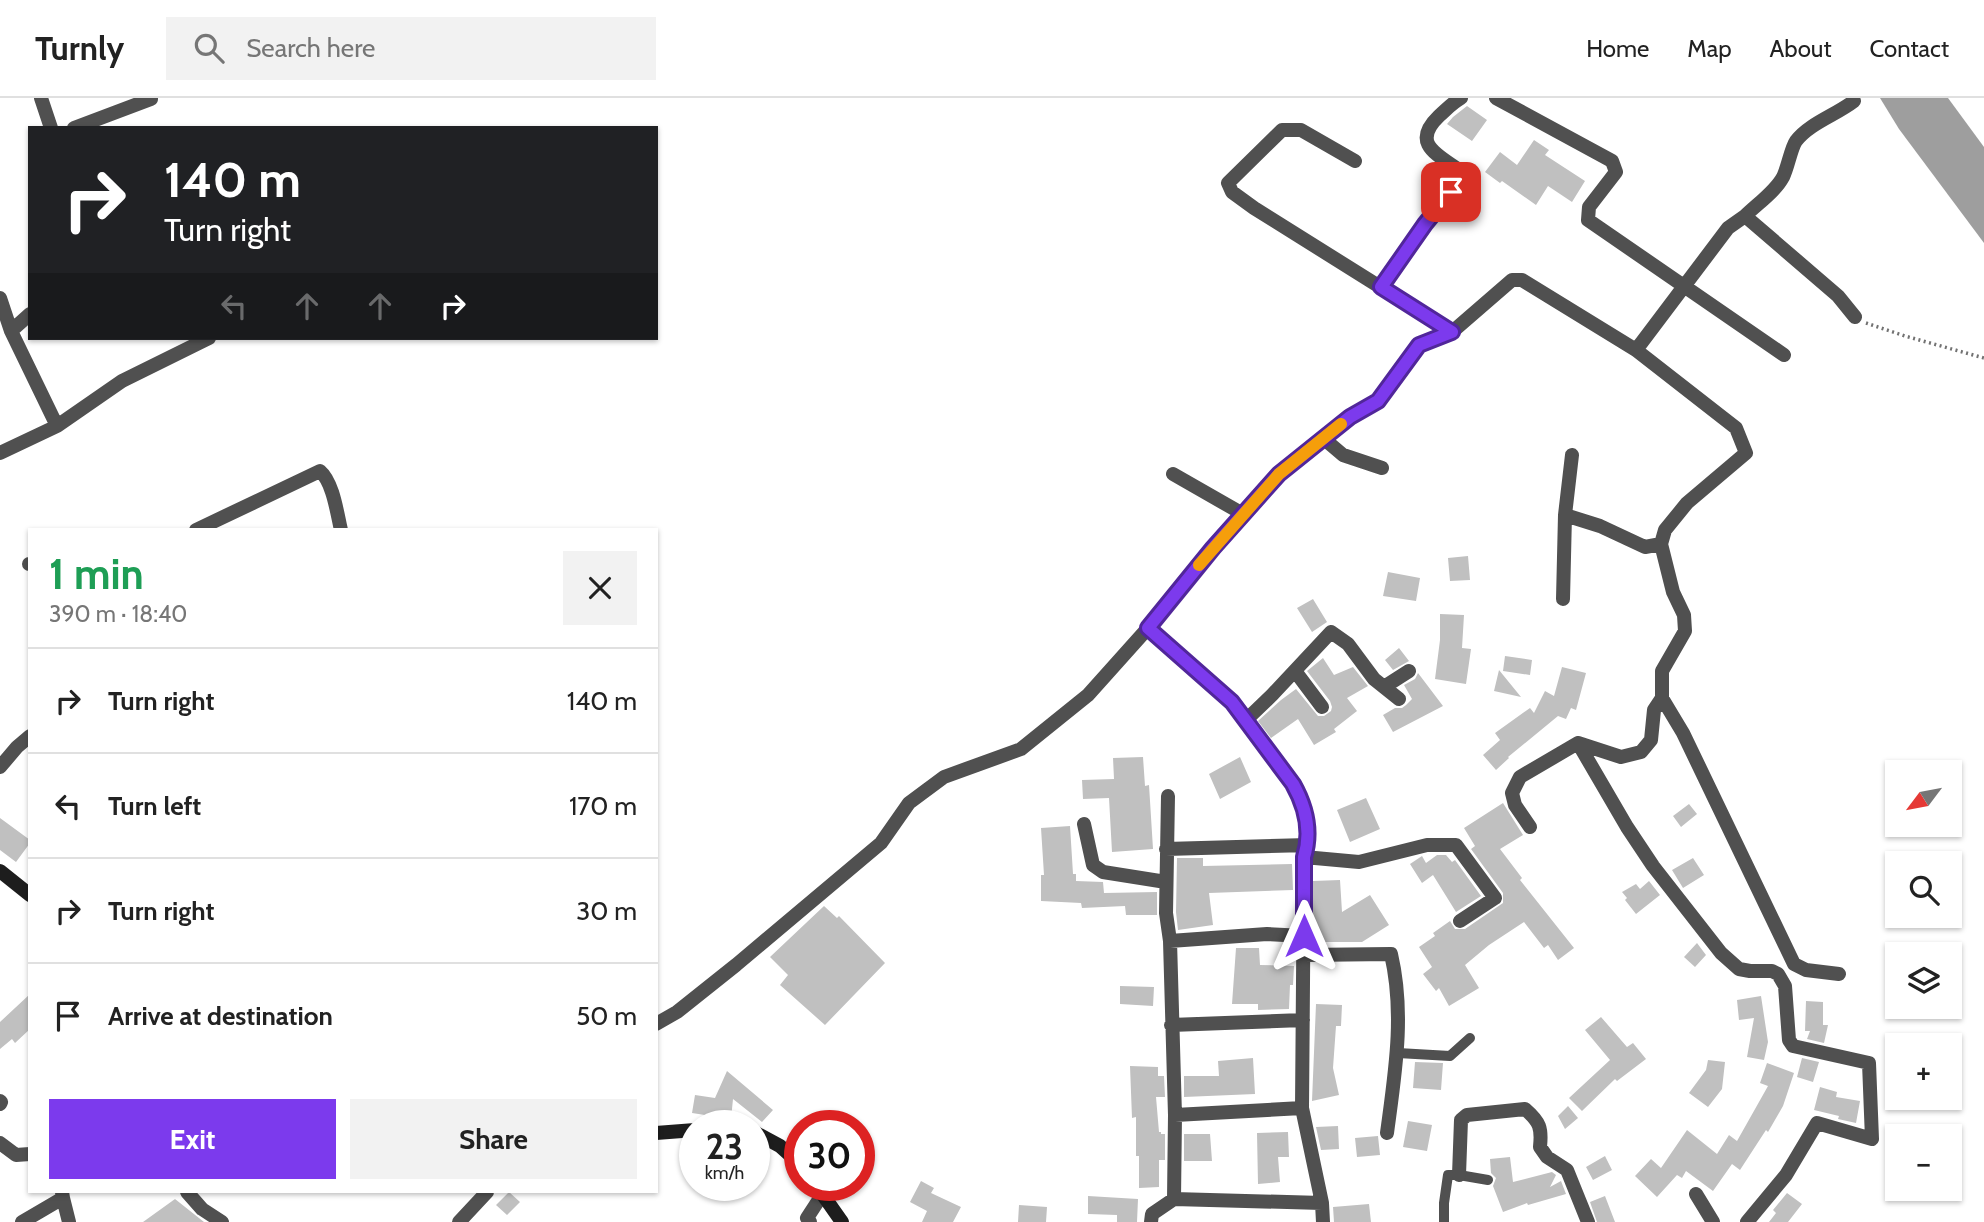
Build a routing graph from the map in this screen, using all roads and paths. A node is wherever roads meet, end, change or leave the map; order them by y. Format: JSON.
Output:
{"nodes":[{"id":1,"x":41,"y":98,"type":"edge"},
{"id":2,"x":1461,"y":98,"type":"edge"},
{"id":3,"x":1496,"y":98,"type":"edge"},
{"id":4,"x":151,"y":99,"type":"edge"},
{"id":5,"x":1854,"y":101,"type":"dead end"},
{"id":6,"x":50,"y":126,"type":"edge"},
{"id":7,"x":79,"y":126,"type":"edge"},
{"id":8,"x":1355,"y":161,"type":"dead end"},
{"id":9,"x":1745,"y":216,"type":"junction"},
{"id":10,"x":1381,"y":287,"type":"junction"},
{"id":11,"x":1685,"y":287,"type":"junction"},
{"id":12,"x":0,"y":298,"type":"edge"},
{"id":13,"x":28,"y":316,"type":"edge"},
{"id":14,"x":1855,"y":317,"type":"joint"},
{"id":15,"x":11,"y":331,"type":"junction"},
{"id":16,"x":1452,"y":332,"type":"junction"},
{"id":17,"x":205,"y":340,"type":"edge"},
{"id":18,"x":1636,"y":350,"type":"junction"},
{"id":19,"x":1784,"y":355,"type":"dead end"},
{"id":20,"x":1984,"y":358,"type":"edge"},
{"id":21,"x":57,"y":426,"type":"junction"},
{"id":22,"x":1323,"y":438,"type":"junction"},
{"id":23,"x":0,"y":453,"type":"edge"},
{"id":24,"x":1572,"y":455,"type":"dead end"},
{"id":25,"x":1382,"y":468,"type":"dead end"},
{"id":26,"x":1173,"y":474,"type":"dead end"},
{"id":27,"x":1243,"y":514,"type":"junction"},
{"id":28,"x":1565,"y":515,"type":"junction"},
{"id":29,"x":200,"y":528,"type":"edge"},
{"id":30,"x":340,"y":528,"type":"edge"},
{"id":31,"x":1661,"y":544,"type":"junction"},
{"id":32,"x":1563,"y":599,"type":"dead end"},
{"id":33,"x":1148,"y":628,"type":"junction"},
{"id":34,"x":1295,"y":671,"type":"junction"},
{"id":35,"x":1409,"y":671,"type":"dead end"},
{"id":36,"x":1384,"y":687,"type":"junction"},
{"id":37,"x":1662,"y":698,"type":"junction"},
{"id":38,"x":1399,"y":699,"type":"dead end"},
{"id":39,"x":1322,"y":707,"type":"dead end"},
{"id":40,"x":1245,"y":721,"type":"junction"},
{"id":41,"x":28,"y":738,"type":"edge"},
{"id":42,"x":1578,"y":743,"type":"junction"},
{"id":43,"x":0,"y":767,"type":"edge"},
{"id":44,"x":1168,"y":796,"type":"dead end"},
{"id":45,"x":1084,"y":824,"type":"dead end"},
{"id":46,"x":1530,"y":827,"type":"dead end"},
{"id":47,"x":1166,"y":849,"type":"junction"},
{"id":48,"x":1306,"y":851,"type":"junction"},
{"id":49,"x":0,"y":870,"type":"edge"},
{"id":50,"x":1166,"y":882,"type":"junction"},
{"id":51,"x":28,"y":893,"type":"edge"},
{"id":52,"x":1460,"y":921,"type":"dead end"},
{"id":53,"x":1304,"y":936,"type":"junction"},
{"id":54,"x":1170,"y":940,"type":"junction"},
{"id":55,"x":1304,"y":955,"type":"junction"},
{"id":56,"x":1794,"y":964,"type":"junction"},
{"id":57,"x":1778,"y":974,"type":"junction"},
{"id":58,"x":1839,"y":974,"type":"dead end"},
{"id":59,"x":1303,"y":1020,"type":"junction"},
{"id":60,"x":658,"y":1023,"type":"edge"},
{"id":61,"x":1171,"y":1026,"type":"junction"},
{"id":62,"x":1470,"y":1038,"type":"dead end"},
{"id":63,"x":1398,"y":1053,"type":"junction"},
{"id":64,"x":1302,"y":1108,"type":"junction"},
{"id":65,"x":1175,"y":1115,"type":"junction"},
{"id":66,"x":679,"y":1131,"type":"edge"},
{"id":67,"x":658,"y":1133,"type":"edge"},
{"id":68,"x":1387,"y":1133,"type":"dead end"},
{"id":69,"x":0,"y":1143,"type":"edge"},
{"id":70,"x":28,"y":1154,"type":"edge"},
{"id":71,"x":1459,"y":1175,"type":"junction"},
{"id":72,"x":1488,"y":1180,"type":"dead end"},
{"id":73,"x":188,"y":1193,"type":"edge"},
{"id":74,"x":486,"y":1193,"type":"edge"},
{"id":75,"x":1696,"y":1194,"type":"dead end"},
{"id":76,"x":63,"y":1195,"type":"edge"},
{"id":77,"x":1174,"y":1199,"type":"junction"},
{"id":78,"x":814,"y":1201,"type":"edge"},
{"id":79,"x":827,"y":1201,"type":"edge"},
{"id":80,"x":1322,"y":1203,"type":"junction"},
{"id":81,"x":22,"y":1222,"type":"edge"},
{"id":82,"x":69,"y":1222,"type":"edge"},
{"id":83,"x":222,"y":1222,"type":"edge"},
{"id":84,"x":459,"y":1222,"type":"edge"},
{"id":85,"x":810,"y":1222,"type":"edge"},
{"id":86,"x":842,"y":1222,"type":"edge"},
{"id":87,"x":1151,"y":1222,"type":"edge"},
{"id":88,"x":1323,"y":1222,"type":"edge"},
{"id":89,"x":1444,"y":1222,"type":"edge"},
{"id":90,"x":1588,"y":1222,"type":"edge"},
{"id":91,"x":1713,"y":1222,"type":"edge"},
{"id":92,"x":1747,"y":1222,"type":"edge"}],
"edges":[{"from":1,"to":6,"type":"street"},
{"from":2,"to":10,"type":"street"},
{"from":3,"to":11,"type":"street"},
{"from":4,"to":7,"type":"street"},
{"from":5,"to":9,"type":"street"},
{"from":8,"to":10,"type":"street"},
{"from":9,"to":11,"type":"street"},
{"from":9,"to":14,"type":"street"},
{"from":10,"to":16,"type":"street"},
{"from":11,"to":18,"type":"street"},
{"from":11,"to":19,"type":"street"},
{"from":12,"to":15,"type":"street"},
{"from":13,"to":15,"type":"street"},
{"from":14,"to":20,"type":"path"},
{"from":15,"to":21,"type":"street"},
{"from":16,"to":18,"type":"street"},
{"from":16,"to":22,"type":"street"},
{"from":17,"to":21,"type":"street"},
{"from":18,"to":31,"type":"street"},
{"from":21,"to":23,"type":"street"},
{"from":22,"to":25,"type":"street"},
{"from":22,"to":27,"type":"street"},
{"from":24,"to":28,"type":"street"},
{"from":26,"to":27,"type":"street"},
{"from":27,"to":33,"type":"street"},
{"from":28,"to":31,"type":"street"},
{"from":28,"to":32,"type":"street"},
{"from":29,"to":30,"type":"street"},
{"from":31,"to":37,"type":"street"},
{"from":33,"to":40,"type":"street"},
{"from":33,"to":60,"type":"street"},
{"from":34,"to":36,"type":"street"},
{"from":34,"to":39,"type":"street"},
{"from":34,"to":40,"type":"street"},
{"from":35,"to":36,"type":"street"},
{"from":36,"to":38,"type":"street"},
{"from":37,"to":42,"type":"street"},
{"from":37,"to":56,"type":"street"},
{"from":40,"to":48,"type":"street"},
{"from":41,"to":43,"type":"street"},
{"from":42,"to":46,"type":"street"},
{"from":42,"to":57,"type":"street"},
{"from":44,"to":47,"type":"street"},
{"from":45,"to":50,"type":"street"},
{"from":47,"to":48,"type":"street"},
{"from":47,"to":50,"type":"street"},
{"from":48,"to":52,"type":"street"},
{"from":48,"to":53,"type":"street"},
{"from":49,"to":51,"type":"main road"},
{"from":50,"to":54,"type":"street"},
{"from":53,"to":54,"type":"street"},
{"from":53,"to":55,"type":"street"},
{"from":54,"to":61,"type":"street"},
{"from":55,"to":59,"type":"street"},
{"from":55,"to":63,"type":"street"},
{"from":56,"to":57,"type":"street"},
{"from":56,"to":58,"type":"street"},
{"from":57,"to":92,"type":"street"},
{"from":59,"to":61,"type":"street"},
{"from":59,"to":64,"type":"street"},
{"from":61,"to":65,"type":"street"},
{"from":62,"to":63,"type":"lane"},
{"from":63,"to":68,"type":"street"},
{"from":64,"to":65,"type":"street"},
{"from":64,"to":80,"type":"street"},
{"from":65,"to":77,"type":"street"},
{"from":66,"to":67,"type":"main road"},
{"from":69,"to":70,"type":"street"},
{"from":71,"to":72,"type":"lane"},
{"from":71,"to":89,"type":"lane"},
{"from":71,"to":90,"type":"street"},
{"from":73,"to":83,"type":"street"},
{"from":74,"to":84,"type":"street"},
{"from":75,"to":91,"type":"street"},
{"from":76,"to":81,"type":"street"},
{"from":76,"to":82,"type":"street"},
{"from":77,"to":80,"type":"street"},
{"from":77,"to":87,"type":"street"},
{"from":78,"to":85,"type":"street"},
{"from":79,"to":86,"type":"main road"},
{"from":80,"to":88,"type":"street"}]}
